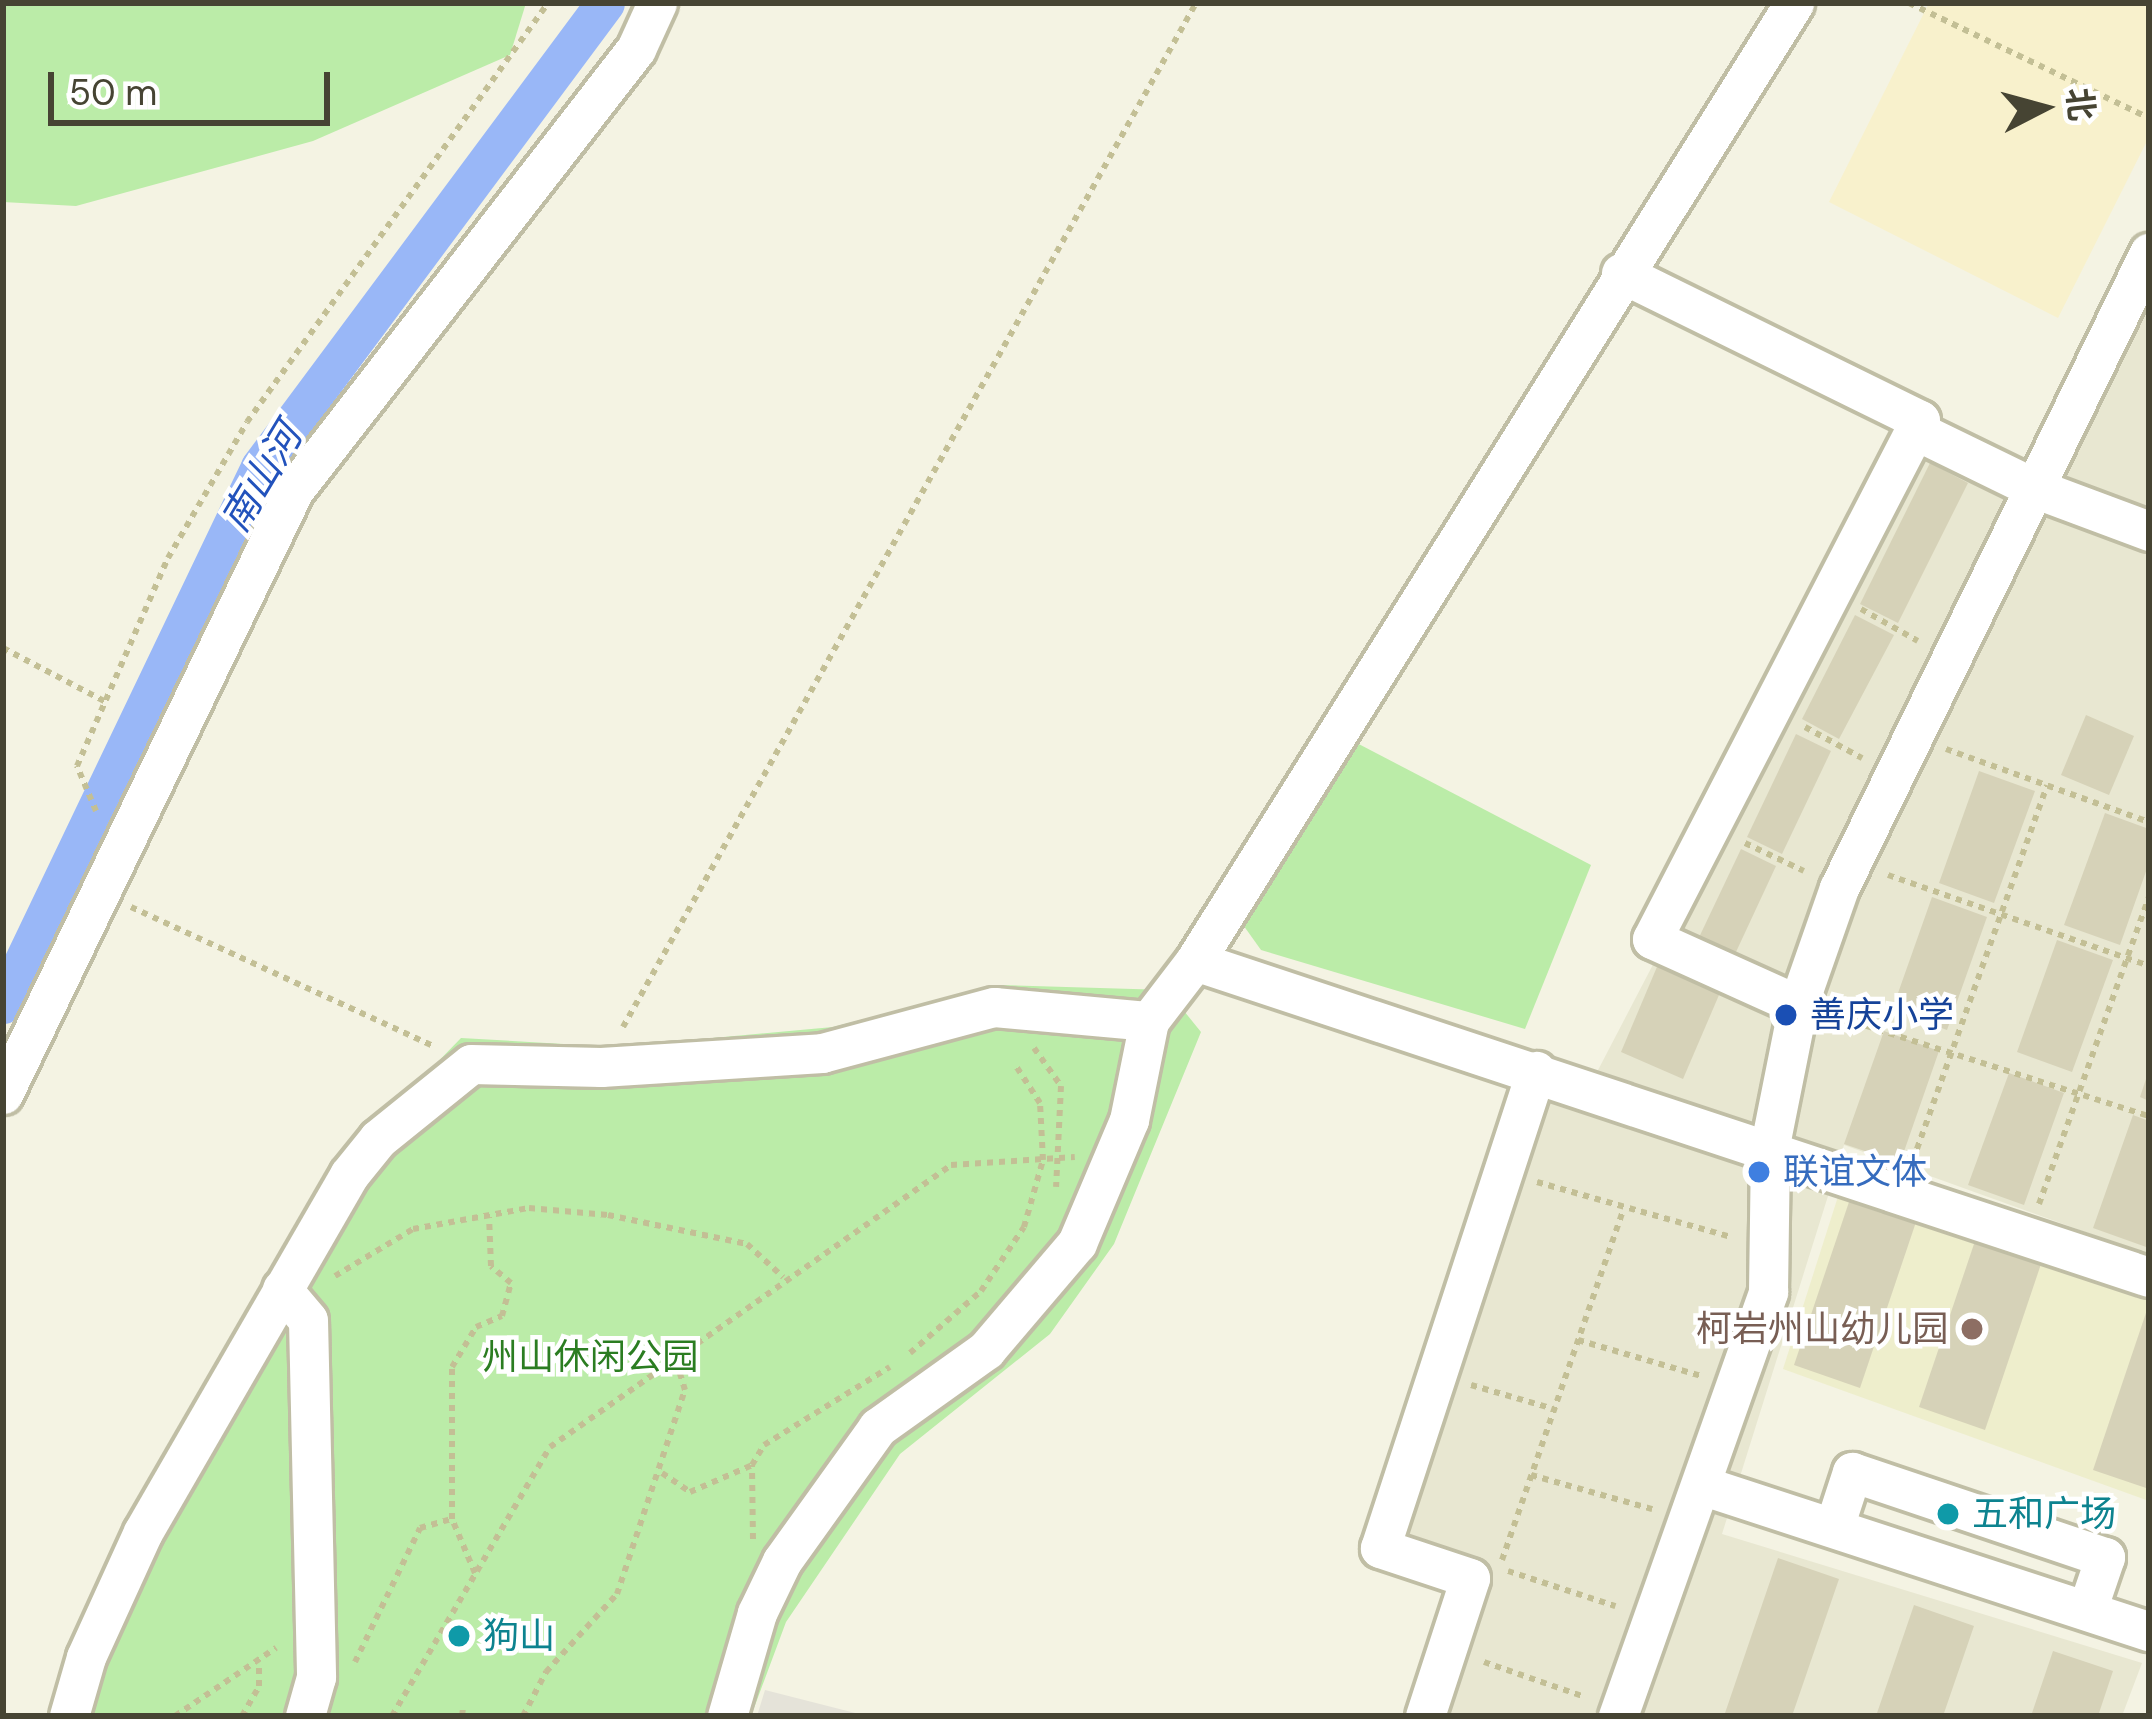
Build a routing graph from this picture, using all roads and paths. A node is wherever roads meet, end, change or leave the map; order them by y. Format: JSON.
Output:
{"nodes":[{"id":1,"x":548,"y":3,"type":"edge"},
{"id":2,"x":657,"y":3,"type":"edge"},
{"id":3,"x":1196,"y":3,"type":"edge"},
{"id":4,"x":1794,"y":3,"type":"edge"},
{"id":5,"x":1909,"y":3,"type":"edge"},
{"id":6,"x":2149,"y":118,"type":"edge"},
{"id":7,"x":2149,"y":253,"type":"edge"},
{"id":8,"x":1621,"y":272,"type":"junction"},
{"id":9,"x":1915,"y":430,"type":"junction"},
{"id":10,"x":2034,"y":488,"type":"junction"},
{"id":11,"x":2149,"y":530,"type":"edge"},
{"id":12,"x":1831,"y":593,"type":"junction"},
{"id":13,"x":3,"y":648,"type":"edge"},
{"id":14,"x":1947,"y":657,"type":"junction"},
{"id":15,"x":106,"y":702,"type":"junction"},
{"id":16,"x":1771,"y":709,"type":"junction"},
{"id":17,"x":1909,"y":735,"type":"junction"},
{"id":18,"x":77,"y":766,"type":"dead end"},
{"id":19,"x":1891,"y":773,"type":"junction"},
{"id":20,"x":2047,"y":785,"type":"junction"},
{"id":21,"x":2149,"y":822,"type":"edge"},
{"id":22,"x":1710,"y":826,"type":"junction"},
{"id":23,"x":117,"y":861,"type":"junction"},
{"id":24,"x":1845,"y":875,"type":"junction"},
{"id":25,"x":2149,"y":896,"type":"edge"},
{"id":26,"x":2001,"y":915,"type":"junction"},
{"id":27,"x":2126,"y":958,"type":"junction"},
{"id":28,"x":1195,"y":961,"type":"junction"},
{"id":29,"x":2149,"y":966,"type":"edge"},
{"id":30,"x":1798,"y":1005,"type":"junction"},
{"id":31,"x":1148,"y":1021,"type":"junction"},
{"id":32,"x":1017,"y":1042,"type":"dead end"},
{"id":33,"x":1954,"y":1049,"type":"junction"},
{"id":34,"x":471,"y":1064,"type":"junction"},
{"id":35,"x":601,"y":1067,"type":"junction"},
{"id":36,"x":1536,"y":1071,"type":"junction"},
{"id":37,"x":2080,"y":1092,"type":"junction"},
{"id":38,"x":3,"y":1094,"type":"edge"},
{"id":39,"x":2149,"y":1116,"type":"edge"},
{"id":40,"x":1770,"y":1145,"type":"junction"},
{"id":41,"x":1114,"y":1155,"type":"junction"},
{"id":42,"x":1061,"y":1158,"type":"junction"},
{"id":43,"x":1503,"y":1171,"type":"junction"},
{"id":44,"x":1902,"y":1192,"type":"junction"},
{"id":45,"x":1054,"y":1198,"type":"dead end"},
{"id":46,"x":1623,"y":1210,"type":"junction"},
{"id":47,"x":489,"y":1217,"type":"junction"},
{"id":48,"x":2028,"y":1235,"type":"junction"},
{"id":49,"x":1771,"y":1247,"type":"junction"},
{"id":50,"x":291,"y":1275,"type":"junction"},
{"id":51,"x":783,"y":1277,"type":"junction"},
{"id":52,"x":2149,"y":1277,"type":"edge"},
{"id":53,"x":1578,"y":1340,"type":"junction"},
{"id":54,"x":675,"y":1357,"type":"junction"},
{"id":55,"x":1436,"y":1376,"type":"junction"},
{"id":56,"x":1731,"y":1384,"type":"junction"},
{"id":57,"x":1554,"y":1408,"type":"junction"},
{"id":58,"x":752,"y":1465,"type":"dead end"},
{"id":59,"x":662,"y":1473,"type":"junction"},
{"id":60,"x":1532,"y":1475,"type":"junction"},
{"id":61,"x":1695,"y":1502,"type":"junction"},
{"id":62,"x":452,"y":1520,"type":"junction"},
{"id":63,"x":1834,"y":1527,"type":"junction"},
{"id":64,"x":476,"y":1573,"type":"junction"},
{"id":65,"x":2087,"y":1610,"type":"junction"},
{"id":66,"x":315,"y":1613,"type":"junction"},
{"id":67,"x":1652,"y":1618,"type":"junction"},
{"id":68,"x":2149,"y":1631,"type":"edge"},
{"id":69,"x":1446,"y":1650,"type":"junction"},
{"id":70,"x":259,"y":1663,"type":"junction"},
{"id":71,"x":352,"y":1680,"type":"dead end"},
{"id":72,"x":1619,"y":1712,"type":"edge"},
{"id":73,"x":69,"y":1716,"type":"edge"},
{"id":74,"x":175,"y":1716,"type":"edge"},
{"id":75,"x":242,"y":1716,"type":"edge"},
{"id":76,"x":305,"y":1716,"type":"edge"},
{"id":77,"x":392,"y":1716,"type":"edge"},
{"id":78,"x":523,"y":1716,"type":"edge"},
{"id":79,"x":727,"y":1716,"type":"edge"},
{"id":80,"x":1425,"y":1716,"type":"edge"}],
"edges":[{"from":1,"to":15,"type":"path"},
{"from":2,"to":23,"type":"street"},
{"from":3,"to":35,"type":"path"},
{"from":4,"to":8,"type":"street"},
{"from":5,"to":6,"type":"path"},
{"from":7,"to":10,"type":"street"},
{"from":8,"to":9,"type":"street"},
{"from":8,"to":28,"type":"street"},
{"from":9,"to":10,"type":"street"},
{"from":9,"to":12,"type":"street"},
{"from":10,"to":11,"type":"street"},
{"from":10,"to":14,"type":"street"},
{"from":12,"to":14,"type":"path"},
{"from":12,"to":16,"type":"street"},
{"from":13,"to":15,"type":"path"},
{"from":14,"to":17,"type":"street"},
{"from":15,"to":18,"type":"path"},
{"from":16,"to":19,"type":"path"},
{"from":16,"to":22,"type":"street"},
{"from":17,"to":19,"type":"street"},
{"from":17,"to":20,"type":"path"},
{"from":19,"to":24,"type":"street"},
{"from":20,"to":21,"type":"path"},
{"from":20,"to":26,"type":"path"},
{"from":22,"to":24,"type":"path"},
{"from":22,"to":30,"type":"street"},
{"from":23,"to":34,"type":"path"},
{"from":23,"to":38,"type":"street"},
{"from":24,"to":26,"type":"path"},
{"from":24,"to":30,"type":"street"},
{"from":25,"to":27,"type":"path"},
{"from":26,"to":27,"type":"path"},
{"from":26,"to":33,"type":"path"},
{"from":27,"to":29,"type":"path"},
{"from":27,"to":37,"type":"path"},
{"from":28,"to":31,"type":"street"},
{"from":28,"to":36,"type":"street"},
{"from":30,"to":33,"type":"path"},
{"from":30,"to":40,"type":"street"},
{"from":31,"to":35,"type":"street"},
{"from":31,"to":41,"type":"street"},
{"from":32,"to":42,"type":"path"},
{"from":33,"to":37,"type":"path"},
{"from":33,"to":44,"type":"path"},
{"from":34,"to":35,"type":"street"},
{"from":34,"to":50,"type":"street"},
{"from":36,"to":40,"type":"street"},
{"from":36,"to":43,"type":"street"},
{"from":37,"to":39,"type":"path"},
{"from":37,"to":48,"type":"path"},
{"from":40,"to":44,"type":"street"},
{"from":40,"to":49,"type":"street"},
{"from":41,"to":42,"type":"path"},
{"from":41,"to":79,"type":"street"},
{"from":42,"to":45,"type":"path"},
{"from":42,"to":51,"type":"path"},
{"from":43,"to":46,"type":"path"},
{"from":43,"to":55,"type":"street"},
{"from":44,"to":48,"type":"street"},
{"from":46,"to":49,"type":"path"},
{"from":46,"to":53,"type":"path"},
{"from":47,"to":50,"type":"path"},
{"from":47,"to":51,"type":"path"},
{"from":47,"to":62,"type":"path"},
{"from":48,"to":52,"type":"street"},
{"from":49,"to":56,"type":"street"},
{"from":50,"to":66,"type":"street"},
{"from":50,"to":73,"type":"street"},
{"from":51,"to":54,"type":"path"},
{"from":53,"to":56,"type":"path"},
{"from":53,"to":57,"type":"path"},
{"from":54,"to":59,"type":"path"},
{"from":54,"to":64,"type":"path"},
{"from":55,"to":57,"type":"path"},
{"from":55,"to":69,"type":"street"},
{"from":56,"to":61,"type":"street"},
{"from":57,"to":60,"type":"path"},
{"from":58,"to":59,"type":"path"},
{"from":59,"to":78,"type":"path"},
{"from":60,"to":61,"type":"path"},
{"from":60,"to":67,"type":"path"},
{"from":61,"to":63,"type":"street"},
{"from":61,"to":67,"type":"street"},
{"from":62,"to":64,"type":"path"},
{"from":62,"to":71,"type":"path"},
{"from":63,"to":65,"type":"street"},
{"from":63,"to":65,"type":"street"},
{"from":64,"to":77,"type":"path"},
{"from":65,"to":68,"type":"street"},
{"from":66,"to":70,"type":"path"},
{"from":66,"to":76,"type":"street"},
{"from":67,"to":72,"type":"street"},
{"from":69,"to":72,"type":"path"},
{"from":69,"to":80,"type":"street"},
{"from":70,"to":74,"type":"path"},
{"from":70,"to":75,"type":"path"}]}
